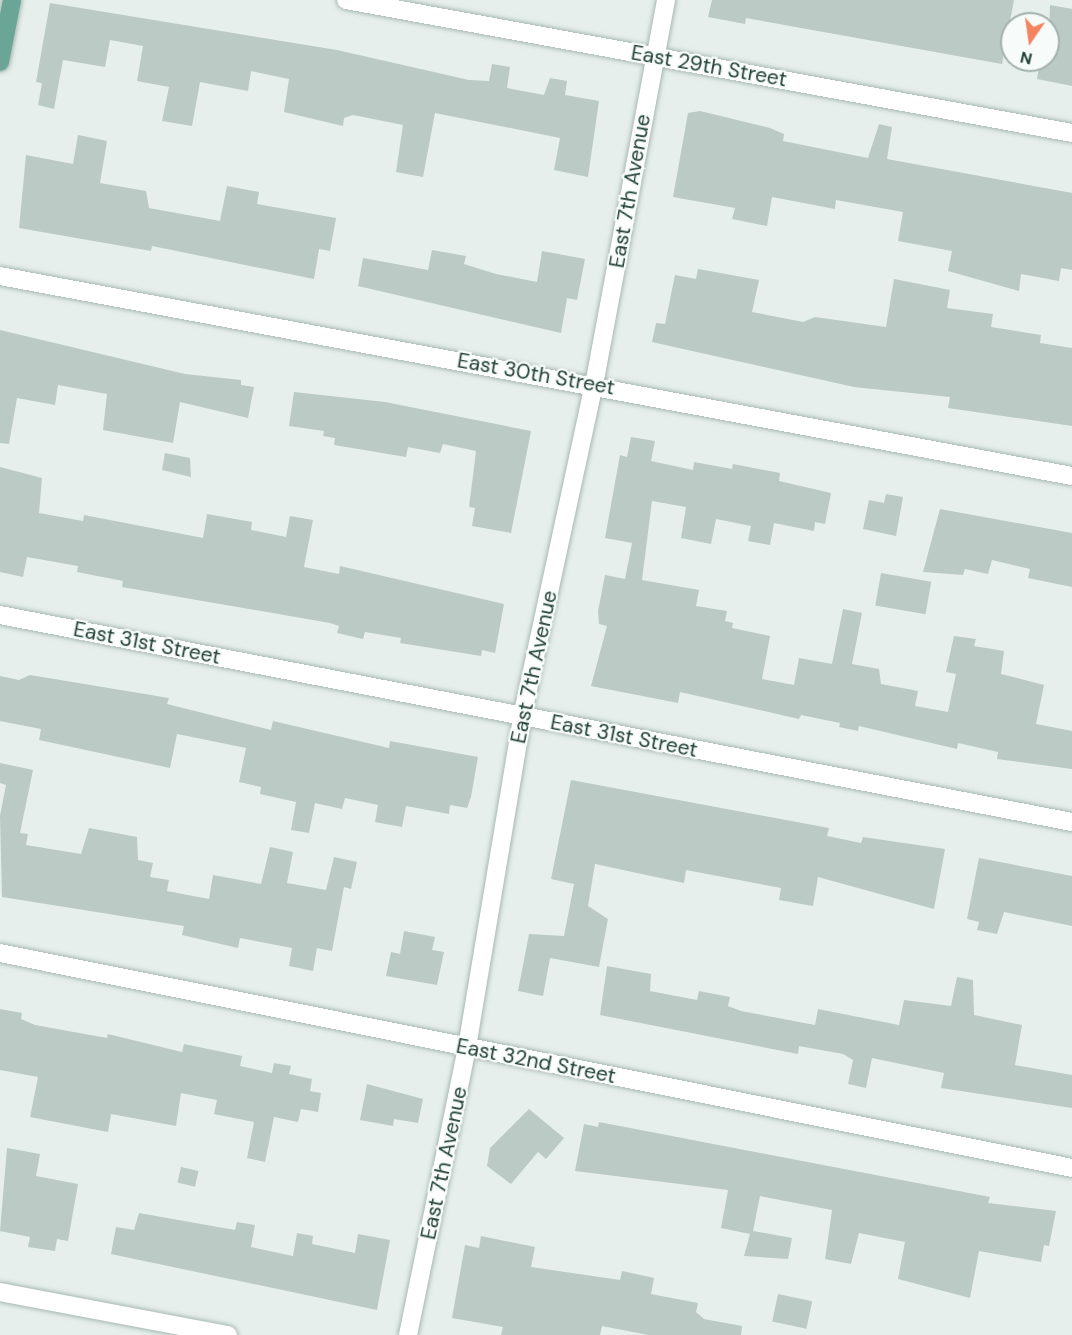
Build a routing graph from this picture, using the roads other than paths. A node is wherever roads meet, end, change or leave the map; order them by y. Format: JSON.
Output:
{"nodes":[{"id":1,"x":12,"y":0,"type":"edge"},
{"id":2,"x":346,"y":0,"type":"edge"},
{"id":3,"x":666,"y":0,"type":"edge"},
{"id":4,"x":654,"y":56,"type":"junction"},
{"id":5,"x":0,"y":62,"type":"edge"},
{"id":6,"x":1072,"y":133,"type":"edge"},
{"id":7,"x":0,"y":276,"type":"edge"},
{"id":8,"x":594,"y":385,"type":"junction"},
{"id":9,"x":1072,"y":476,"type":"edge"},
{"id":10,"x":0,"y":615,"type":"edge"},
{"id":11,"x":522,"y":717,"type":"junction"},
{"id":12,"x":1072,"y":822,"type":"edge"},
{"id":13,"x":0,"y":953,"type":"edge"},
{"id":14,"x":467,"y":1047,"type":"junction"},
{"id":15,"x":1072,"y":1168,"type":"edge"},
{"id":16,"x":0,"y":1292,"type":"edge"},
{"id":17,"x":228,"y":1335,"type":"edge"},
{"id":18,"x":408,"y":1335,"type":"edge"}],
"edges":[{"from":1,"to":5,"type":"main road"},
{"from":2,"to":4,"type":"street","name":"East 29th Street"},
{"from":3,"to":4,"type":"street","name":"East 7th Avenue"},
{"from":4,"to":6,"type":"street","name":"East 29th Street"},
{"from":4,"to":8,"type":"street","name":"East 7th Avenue"},
{"from":7,"to":8,"type":"street","name":"East 30th Street"},
{"from":8,"to":9,"type":"street","name":"East 30th Street"},
{"from":8,"to":11,"type":"street","name":"East 7th Avenue"},
{"from":10,"to":11,"type":"street","name":"East 31st Street"},
{"from":11,"to":12,"type":"street","name":"East 31st Street"},
{"from":11,"to":14,"type":"street","name":"East 7th Avenue"},
{"from":13,"to":14,"type":"street","name":"East 32nd Street"},
{"from":14,"to":15,"type":"street","name":"East 32nd Street"},
{"from":14,"to":18,"type":"street","name":"East 7th Avenue"},
{"from":16,"to":17,"type":"street"}]}
